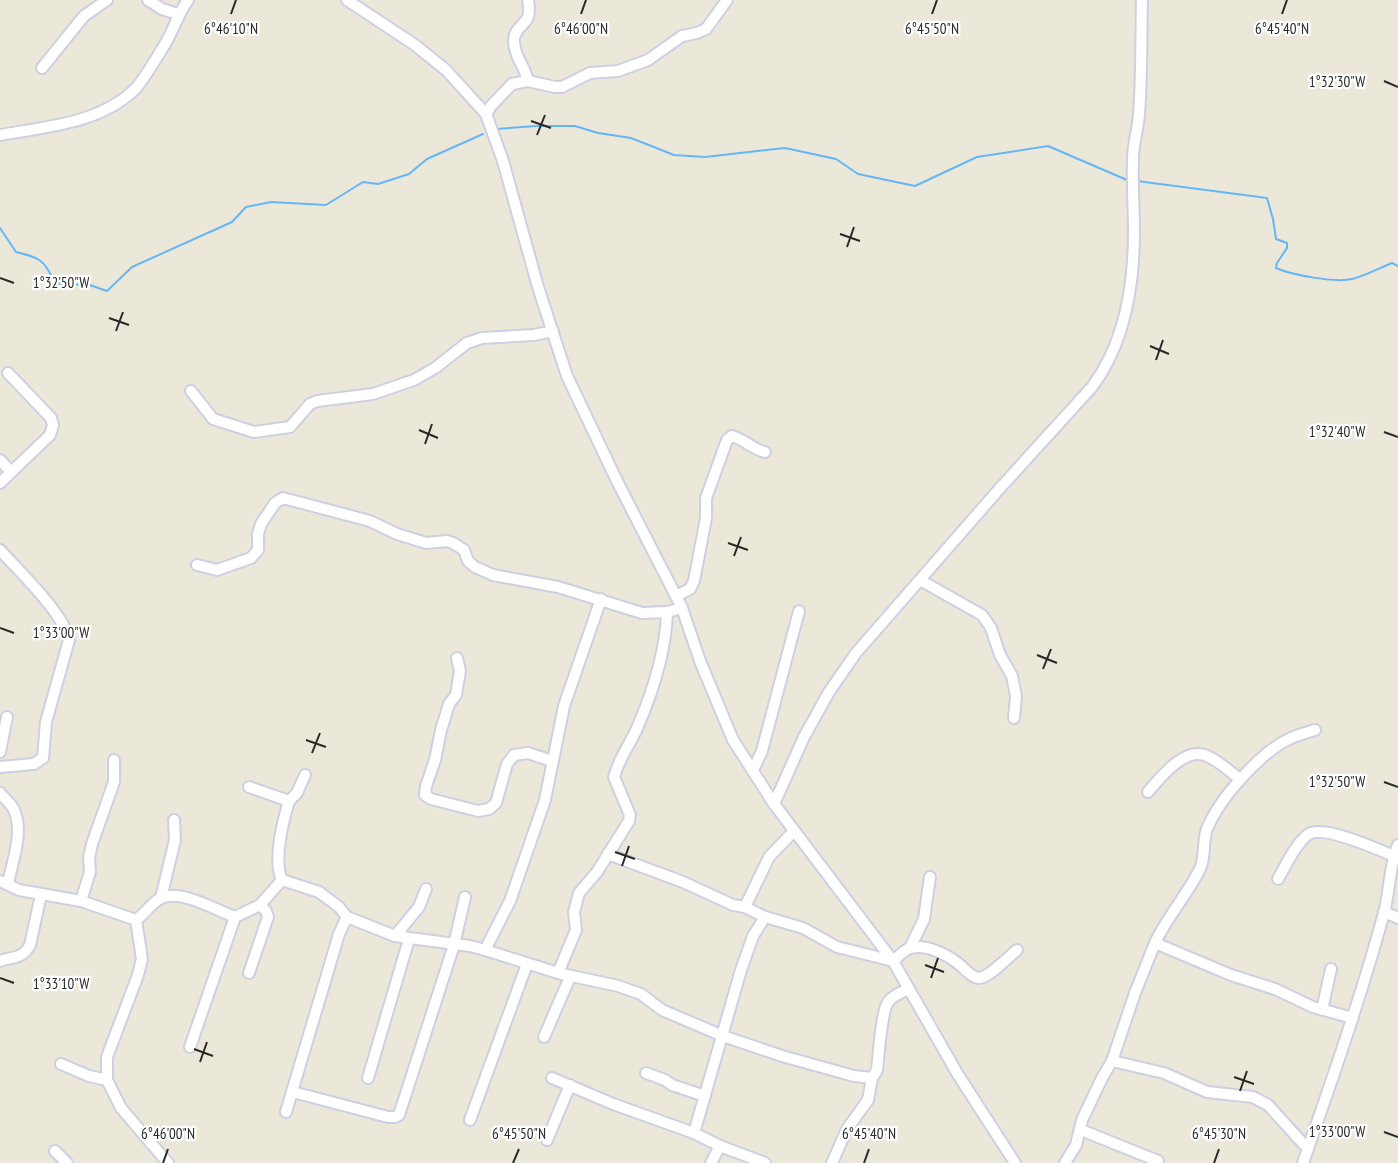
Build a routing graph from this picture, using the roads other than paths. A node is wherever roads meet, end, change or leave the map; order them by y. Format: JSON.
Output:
{"nodes":[{"id":1,"x":107,"y":0,"type":"edge"},
{"id":2,"x":148,"y":0,"type":"edge"},
{"id":3,"x":188,"y":0,"type":"edge"},
{"id":4,"x":348,"y":0,"type":"edge"},
{"id":5,"x":528,"y":0,"type":"edge"},
{"id":6,"x":727,"y":0,"type":"edge"},
{"id":7,"x":1142,"y":0,"type":"edge"},
{"id":8,"x":178,"y":14,"type":"junction"},
{"id":9,"x":42,"y":68,"type":"dead end"},
{"id":10,"x":528,"y":81,"type":"junction"},
{"id":11,"x":486,"y":114,"type":"junction"},
{"id":12,"x":0,"y":135,"type":"edge"},
{"id":13,"x":553,"y":331,"type":"junction"},
{"id":14,"x":8,"y":373,"type":"dead end"},
{"id":15,"x":191,"y":391,"type":"dead end"},
{"id":16,"x":765,"y":452,"type":"dead end"},
{"id":17,"x":0,"y":460,"type":"edge"},
{"id":18,"x":11,"y":472,"type":"junction"},
{"id":19,"x":0,"y":483,"type":"edge"},
{"id":20,"x":0,"y":550,"type":"edge"},
{"id":21,"x":197,"y":565,"type":"dead end"},
{"id":22,"x":920,"y":580,"type":"junction"},
{"id":23,"x":676,"y":596,"type":"junction"},
{"id":24,"x":601,"y":599,"type":"junction"},
{"id":25,"x":682,"y":608,"type":"junction"},
{"id":26,"x":799,"y":610,"type":"dead end"},
{"id":27,"x":667,"y":612,"type":"junction"},
{"id":28,"x":457,"y":658,"type":"dead end"},
{"id":29,"x":7,"y":717,"type":"dead end"},
{"id":30,"x":1014,"y":718,"type":"dead end"},
{"id":31,"x":1315,"y":730,"type":"dead end"},
{"id":32,"x":0,"y":752,"type":"edge"},
{"id":33,"x":114,"y":760,"type":"dead end"},
{"id":34,"x":552,"y":761,"type":"junction"},
{"id":35,"x":0,"y":767,"type":"edge"},
{"id":36,"x":753,"y":770,"type":"junction"},
{"id":37,"x":305,"y":775,"type":"dead end"},
{"id":38,"x":1240,"y":779,"type":"junction"},
{"id":39,"x":249,"y":787,"type":"dead end"},
{"id":40,"x":1148,"y":792,"type":"dead end"},
{"id":41,"x":0,"y":793,"type":"edge"},
{"id":42,"x":289,"y":801,"type":"junction"},
{"id":43,"x":774,"y":804,"type":"junction"},
{"id":44,"x":174,"y":820,"type":"dead end"},
{"id":45,"x":794,"y":831,"type":"junction"},
{"id":46,"x":1398,"y":845,"type":"edge"},
{"id":47,"x":608,"y":854,"type":"junction"},
{"id":48,"x":1394,"y":856,"type":"junction"},
{"id":49,"x":930,"y":877,"type":"dead end"},
{"id":50,"x":1278,"y":879,"type":"dead end"},
{"id":51,"x":282,"y":880,"type":"junction"},
{"id":52,"x":4,"y":883,"type":"edge"},
{"id":53,"x":426,"y":889,"type":"dead end"},
{"id":54,"x":41,"y":895,"type":"junction"},
{"id":55,"x":465,"y":897,"type":"dead end"},
{"id":56,"x":161,"y":898,"type":"junction"},
{"id":57,"x":81,"y":901,"type":"junction"},
{"id":58,"x":260,"y":905,"type":"junction"},
{"id":59,"x":745,"y":907,"type":"junction"},
{"id":60,"x":1384,"y":912,"type":"junction"},
{"id":61,"x":235,"y":917,"type":"junction"},
{"id":62,"x":347,"y":917,"type":"junction"},
{"id":63,"x":765,"y":917,"type":"junction"},
{"id":64,"x":1398,"y":918,"type":"edge"},
{"id":65,"x":136,"y":920,"type":"junction"},
{"id":66,"x":395,"y":936,"type":"junction"},
{"id":67,"x":409,"y":939,"type":"junction"},
{"id":68,"x":1155,"y":943,"type":"junction"},
{"id":69,"x":454,"y":945,"type":"junction"},
{"id":70,"x":910,"y":948,"type":"junction"},
{"id":71,"x":485,"y":950,"type":"junction"},
{"id":72,"x":1017,"y":950,"type":"dead end"},
{"id":73,"x":0,"y":961,"type":"edge"},
{"id":74,"x":893,"y":961,"type":"junction"},
{"id":75,"x":527,"y":964,"type":"junction"},
{"id":76,"x":1331,"y":969,"type":"dead end"},
{"id":77,"x":249,"y":974,"type":"dead end"},
{"id":78,"x":558,"y":974,"type":"junction"},
{"id":79,"x":570,"y":977,"type":"junction"},
{"id":80,"x":909,"y":989,"type":"junction"},
{"id":81,"x":1322,"y":1010,"type":"junction"},
{"id":82,"x":1353,"y":1018,"type":"junction"},
{"id":83,"x":723,"y":1036,"type":"junction"},
{"id":84,"x":544,"y":1037,"type":"dead end"},
{"id":85,"x":190,"y":1047,"type":"dead end"},
{"id":86,"x":1112,"y":1060,"type":"junction"},
{"id":87,"x":61,"y":1064,"type":"dead end"},
{"id":88,"x":646,"y":1073,"type":"dead end"},
{"id":89,"x":368,"y":1078,"type":"dead end"},
{"id":90,"x":552,"y":1078,"type":"dead end"},
{"id":91,"x":872,"y":1078,"type":"junction"},
{"id":92,"x":107,"y":1080,"type":"junction"},
{"id":93,"x":570,"y":1085,"type":"junction"},
{"id":94,"x":293,"y":1092,"type":"junction"},
{"id":95,"x":705,"y":1096,"type":"junction"},
{"id":96,"x":286,"y":1112,"type":"dead end"},
{"id":97,"x":470,"y":1120,"type":"dead end"},
{"id":98,"x":1081,"y":1131,"type":"junction"},
{"id":99,"x":693,"y":1133,"type":"junction"},
{"id":100,"x":547,"y":1140,"type":"dead end"},
{"id":101,"x":720,"y":1146,"type":"junction"},
{"id":102,"x":1308,"y":1149,"type":"junction"},
{"id":103,"x":55,"y":1150,"type":"dead end"},
{"id":104,"x":743,"y":1159,"type":"edge"},
{"id":105,"x":1158,"y":1161,"type":"dead end"},
{"id":106,"x":67,"y":1163,"type":"edge"},
{"id":107,"x":168,"y":1163,"type":"edge"},
{"id":108,"x":711,"y":1163,"type":"edge"},
{"id":109,"x":765,"y":1163,"type":"edge"},
{"id":110,"x":832,"y":1163,"type":"edge"},
{"id":111,"x":1015,"y":1163,"type":"edge"},
{"id":112,"x":1065,"y":1163,"type":"edge"},
{"id":113,"x":1303,"y":1163,"type":"edge"}],
"edges":[{"from":1,"to":9,"type":"street"},
{"from":2,"to":8,"type":"street"},
{"from":3,"to":8,"type":"street"},
{"from":4,"to":11,"type":"street"},
{"from":5,"to":10,"type":"street"},
{"from":6,"to":10,"type":"street"},
{"from":7,"to":22,"type":"street"},
{"from":8,"to":12,"type":"street"},
{"from":10,"to":11,"type":"street"},
{"from":11,"to":13,"type":"street"},
{"from":13,"to":15,"type":"street"},
{"from":13,"to":23,"type":"street"},
{"from":14,"to":18,"type":"street"},
{"from":16,"to":23,"type":"street"},
{"from":17,"to":18,"type":"street"},
{"from":18,"to":19,"type":"street"},
{"from":20,"to":35,"type":"street"},
{"from":21,"to":24,"type":"street"},
{"from":22,"to":30,"type":"street"},
{"from":22,"to":43,"type":"street"},
{"from":23,"to":25,"type":"street"},
{"from":24,"to":27,"type":"street"},
{"from":24,"to":34,"type":"street"},
{"from":25,"to":27,"type":"street"},
{"from":25,"to":36,"type":"street"},
{"from":26,"to":36,"type":"street"},
{"from":27,"to":47,"type":"street"},
{"from":28,"to":34,"type":"street"},
{"from":29,"to":32,"type":"street"},
{"from":31,"to":38,"type":"street"},
{"from":33,"to":57,"type":"street"},
{"from":34,"to":71,"type":"street"},
{"from":36,"to":43,"type":"street"},
{"from":37,"to":42,"type":"street"},
{"from":38,"to":40,"type":"street"},
{"from":38,"to":68,"type":"street"},
{"from":39,"to":42,"type":"street"},
{"from":41,"to":52,"type":"street"},
{"from":42,"to":51,"type":"street"},
{"from":43,"to":45,"type":"street"},
{"from":44,"to":56,"type":"street"},
{"from":45,"to":59,"type":"street"},
{"from":45,"to":74,"type":"street"},
{"from":46,"to":48,"type":"street"},
{"from":47,"to":59,"type":"street"},
{"from":47,"to":78,"type":"street"},
{"from":48,"to":50,"type":"street"},
{"from":48,"to":60,"type":"street"},
{"from":49,"to":70,"type":"street"},
{"from":51,"to":58,"type":"street"},
{"from":51,"to":62,"type":"street"},
{"from":52,"to":54,"type":"street"},
{"from":53,"to":66,"type":"street"},
{"from":54,"to":57,"type":"street"},
{"from":54,"to":73,"type":"street"},
{"from":55,"to":69,"type":"street"},
{"from":56,"to":61,"type":"street"},
{"from":56,"to":65,"type":"street"},
{"from":57,"to":65,"type":"street"},
{"from":58,"to":61,"type":"street"},
{"from":58,"to":77,"type":"street"},
{"from":59,"to":63,"type":"street"},
{"from":60,"to":64,"type":"street"},
{"from":60,"to":82,"type":"street"},
{"from":61,"to":85,"type":"street"},
{"from":62,"to":66,"type":"street"},
{"from":62,"to":94,"type":"street"},
{"from":63,"to":74,"type":"street"},
{"from":63,"to":83,"type":"street"},
{"from":65,"to":92,"type":"street"},
{"from":66,"to":67,"type":"street"},
{"from":67,"to":69,"type":"street"},
{"from":67,"to":89,"type":"street"},
{"from":68,"to":81,"type":"street"},
{"from":68,"to":86,"type":"street"},
{"from":69,"to":71,"type":"street"},
{"from":69,"to":94,"type":"street"},
{"from":70,"to":72,"type":"street"},
{"from":70,"to":74,"type":"street"},
{"from":71,"to":75,"type":"street"},
{"from":74,"to":80,"type":"street"},
{"from":75,"to":78,"type":"street"},
{"from":75,"to":97,"type":"street"},
{"from":76,"to":81,"type":"street"},
{"from":78,"to":79,"type":"street"},
{"from":79,"to":83,"type":"street"},
{"from":79,"to":84,"type":"street"},
{"from":80,"to":91,"type":"street"},
{"from":80,"to":111,"type":"street"},
{"from":81,"to":82,"type":"street"},
{"from":82,"to":102,"type":"street"},
{"from":83,"to":91,"type":"street"},
{"from":83,"to":95,"type":"street"},
{"from":86,"to":98,"type":"street"},
{"from":86,"to":102,"type":"street"},
{"from":87,"to":92,"type":"street"},
{"from":88,"to":95,"type":"street"},
{"from":90,"to":93,"type":"street"},
{"from":91,"to":110,"type":"street"},
{"from":92,"to":107,"type":"street"},
{"from":93,"to":99,"type":"street"},
{"from":93,"to":100,"type":"street"},
{"from":94,"to":96,"type":"street"},
{"from":95,"to":99,"type":"street"},
{"from":98,"to":105,"type":"street"},
{"from":98,"to":112,"type":"street"},
{"from":99,"to":101,"type":"street"},
{"from":101,"to":104,"type":"street"},
{"from":101,"to":108,"type":"street"},
{"from":102,"to":113,"type":"street"},
{"from":103,"to":106,"type":"street"},
{"from":104,"to":109,"type":"street"}]}
